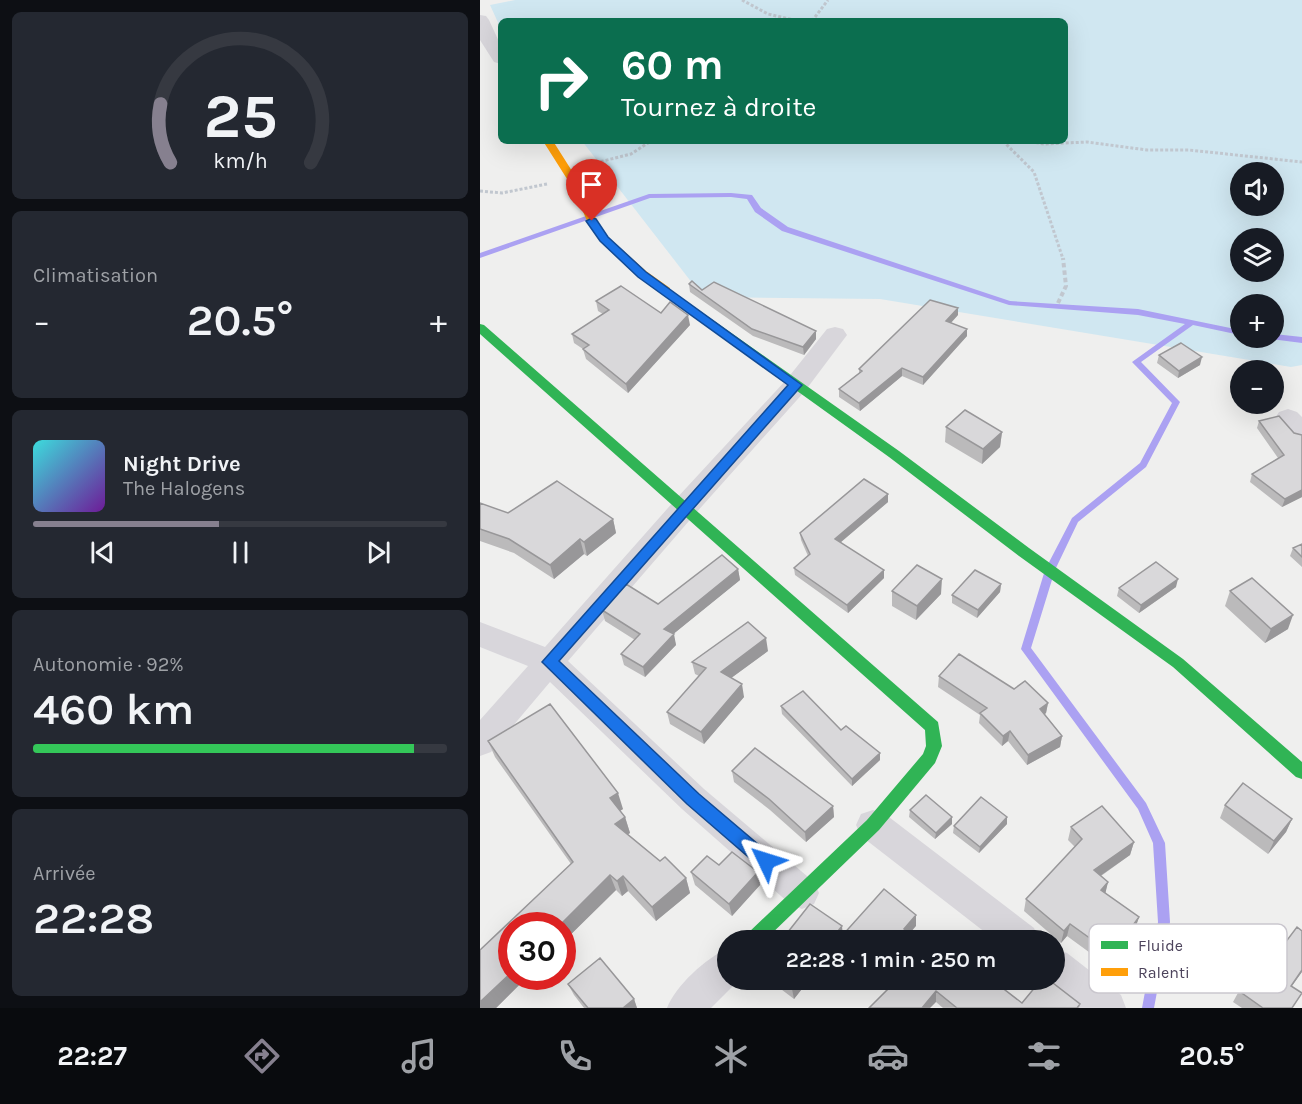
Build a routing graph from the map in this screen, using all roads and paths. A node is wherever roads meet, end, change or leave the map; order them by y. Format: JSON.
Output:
{"nodes":[{"id":1,"x":742,"y":0,"type":"edge"},
{"id":2,"x":828,"y":0,"type":"edge"},
{"id":3,"x":785,"y":18,"type":"edge"},
{"id":4,"x":814,"y":18,"type":"edge"},
{"id":5,"x":480,"y":20,"type":"edge"},
{"id":6,"x":498,"y":55,"type":"edge"},
{"id":7,"x":1068,"y":143,"type":"edge"},
{"id":8,"x":550,"y":144,"type":"edge"},
{"id":9,"x":648,"y":144,"type":"edge"},
{"id":10,"x":1006,"y":144,"type":"edge"},
{"id":11,"x":1302,"y":162,"type":"edge"},
{"id":12,"x":570,"y":179,"type":"junction"},
{"id":13,"x":480,"y":191,"type":"edge"},
{"id":14,"x":1058,"y":303,"type":"dead end"},
{"id":15,"x":480,"y":328,"type":"edge"},
{"id":16,"x":835,"y":335,"type":"dead end"},
{"id":17,"x":796,"y":385,"type":"junction"},
{"id":18,"x":685,"y":507,"type":"junction"},
{"id":19,"x":480,"y":634,"type":"edge"},
{"id":20,"x":549,"y":662,"type":"junction"},
{"id":21,"x":480,"y":742,"type":"edge"},
{"id":22,"x":1302,"y":772,"type":"edge"},
{"id":23,"x":873,"y":825,"type":"junction"},
{"id":24,"x":802,"y":893,"type":"junction"},
{"id":25,"x":763,"y":930,"type":"edge"},
{"id":26,"x":1009,"y":930,"type":"edge"},
{"id":27,"x":1065,"y":974,"type":"edge"},
{"id":28,"x":717,"y":977,"type":"edge"},
{"id":29,"x":1089,"y":993,"type":"edge"},
{"id":30,"x":1089,"y":993,"type":"edge"},
{"id":31,"x":686,"y":1008,"type":"edge"},
{"id":32,"x":1108,"y":1008,"type":"edge"}],
"edges":[{"from":1,"to":3,"type":"path"},
{"from":2,"to":4,"type":"path"},
{"from":5,"to":6,"type":"street"},
{"from":7,"to":11,"type":"path"},
{"from":8,"to":12,"type":"street"},
{"from":9,"to":12,"type":"path"},
{"from":10,"to":14,"type":"path"},
{"from":12,"to":13,"type":"path"},
{"from":12,"to":17,"type":"street"},
{"from":15,"to":18,"type":"street"},
{"from":16,"to":17,"type":"street"},
{"from":17,"to":18,"type":"street"},
{"from":17,"to":22,"type":"street"},
{"from":18,"to":20,"type":"street"},
{"from":18,"to":23,"type":"street"},
{"from":19,"to":20,"type":"street"},
{"from":20,"to":21,"type":"street"},
{"from":20,"to":24,"type":"street"},
{"from":23,"to":24,"type":"street"},
{"from":23,"to":26,"type":"street"},
{"from":24,"to":25,"type":"street"},
{"from":27,"to":30,"type":"street"},
{"from":28,"to":31,"type":"street"},
{"from":29,"to":32,"type":"street"}]}
